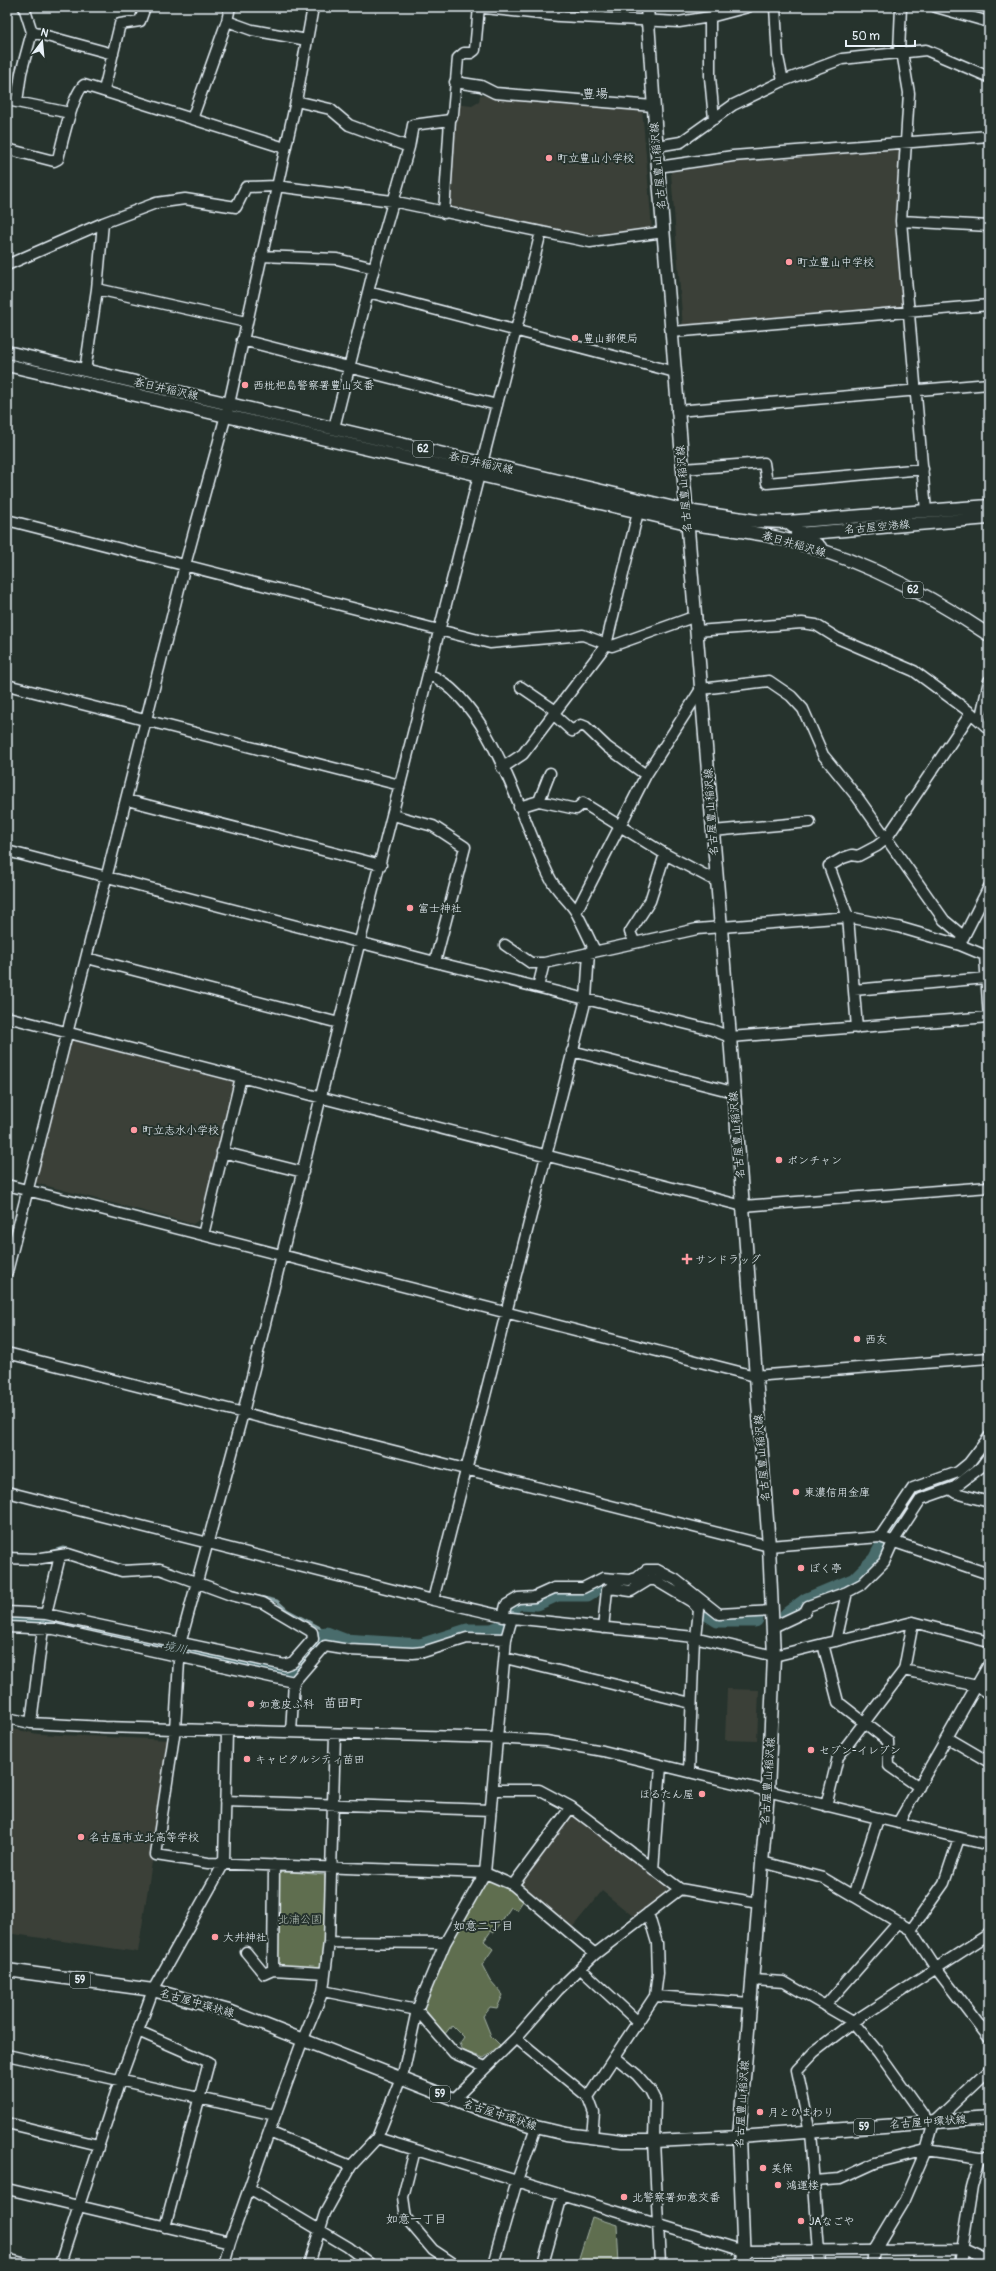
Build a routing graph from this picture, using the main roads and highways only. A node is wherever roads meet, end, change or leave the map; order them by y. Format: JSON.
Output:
{"nodes":[{"id":1,"x":647,"y":7,"type":"edge"},
{"id":2,"x":7,"y":352,"type":"edge"},
{"id":3,"x":7,"y":365,"type":"edge"},
{"id":4,"x":481,"y":469,"type":"junction"},
{"id":5,"x":989,"y":506,"type":"edge"},
{"id":6,"x":687,"y":517,"type":"junction"},
{"id":7,"x":989,"y":518,"type":"edge"},
{"id":8,"x":787,"y":522,"type":"junction"},
{"id":9,"x":800,"y":534,"type":"junction"},
{"id":10,"x":766,"y":535,"type":"junction"},
{"id":11,"x":831,"y":554,"type":"junction"},
{"id":12,"x":989,"y":635,"type":"edge"},
{"id":13,"x":7,"y":1970,"type":"edge"},
{"id":14,"x":989,"y":2118,"type":"edge"},
{"id":15,"x":739,"y":2137,"type":"junction"},
{"id":16,"x":744,"y":2264,"type":"edge"}],
"edges":[{"from":1,"to":6,"type":"main road","name":"名古屋豊山稲沢線"},
{"from":2,"to":4,"type":"main road","name":"春日井稲沢線","number":"62"},
{"from":3,"to":4,"type":"main road","name":"春日井稲沢線","number":"62"},
{"from":4,"to":6,"type":"main road","name":"春日井稲沢線","number":"62"},
{"from":4,"to":6,"type":"main road","name":"春日井稲沢線","number":"62"},
{"from":5,"to":8,"type":"main road","name":"名古屋空港線"},
{"from":6,"to":8,"type":"main road","name":"春日井稲沢線","number":"62"},
{"from":6,"to":10,"type":"main road","name":"春日井稲沢線","number":"62"},
{"from":6,"to":15,"type":"main road","name":"名古屋豊山稲沢線"},
{"from":7,"to":9,"type":"main road","name":"名古屋空港線"},
{"from":8,"to":9,"type":"main road","name":"春日井稲沢線","number":"62"},
{"from":9,"to":10,"type":"main road","name":"名古屋空港線"},
{"from":9,"to":11,"type":"main road","name":"春日井稲沢線","number":"62"},
{"from":10,"to":11,"type":"main road","name":"春日井稲沢線","number":"62"},
{"from":11,"to":12,"type":"main road","name":"春日井稲沢線","number":"62"},
{"from":13,"to":15,"type":"main road","name":"名古屋中環状線","number":"59"},
{"from":14,"to":15,"type":"main road","name":"名古屋中環状線","number":"59"},
{"from":15,"to":16,"type":"main road","name":"名古屋豊山稲沢線"}]}
